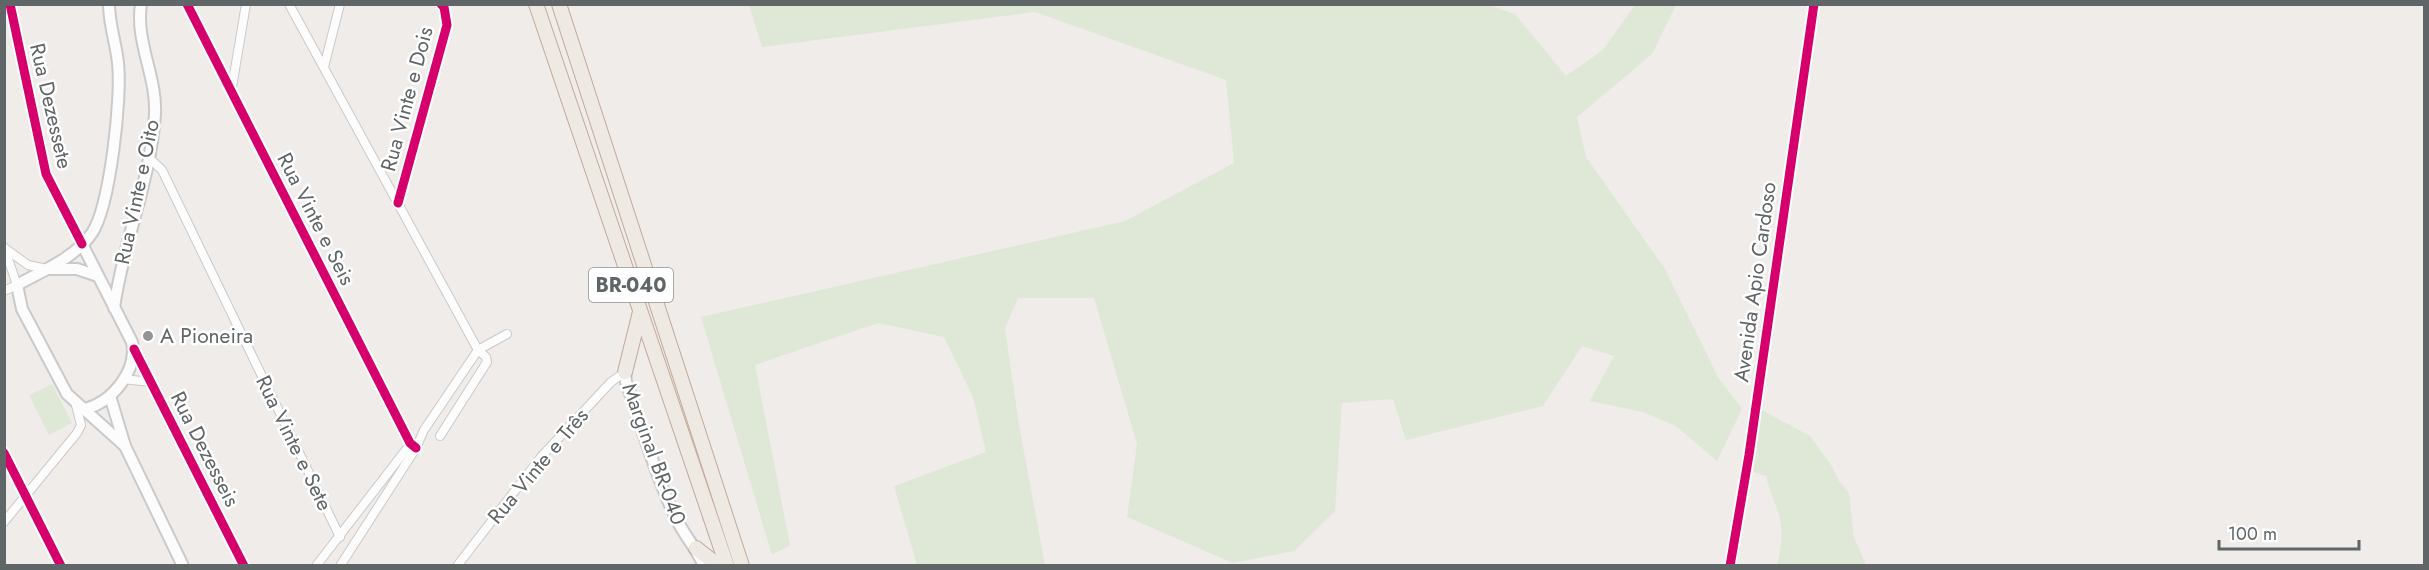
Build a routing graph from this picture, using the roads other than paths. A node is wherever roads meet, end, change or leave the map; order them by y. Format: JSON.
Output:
{"nodes":[{"id":1,"x":10,"y":4,"type":"edge"},
{"id":2,"x":109,"y":4,"type":"edge"},
{"id":3,"x":141,"y":4,"type":"edge"},
{"id":4,"x":187,"y":4,"type":"edge"},
{"id":5,"x":246,"y":4,"type":"edge"},
{"id":6,"x":289,"y":4,"type":"edge"},
{"id":7,"x":340,"y":4,"type":"edge"},
{"id":8,"x":441,"y":4,"type":"edge"},
{"id":9,"x":536,"y":4,"type":"edge"},
{"id":10,"x":559,"y":4,"type":"edge"},
{"id":11,"x":1814,"y":4,"type":"edge"},
{"id":12,"x":324,"y":67,"type":"junction"},
{"id":13,"x":231,"y":93,"type":"junction"},
{"id":14,"x":149,"y":158,"type":"junction"},
{"id":15,"x":398,"y":203,"type":"junction"},
{"id":16,"x":82,"y":244,"type":"junction"},
{"id":17,"x":5,"y":247,"type":"edge"},
{"id":18,"x":47,"y":269,"type":"junction"},
{"id":19,"x":98,"y":276,"type":"junction"},
{"id":20,"x":17,"y":285,"type":"junction"},
{"id":21,"x":4,"y":291,"type":"edge"},
{"id":22,"x":114,"y":308,"type":"junction"},
{"id":23,"x":640,"y":312,"type":"junction"},
{"id":24,"x":507,"y":334,"type":"dead end"},
{"id":25,"x":134,"y":349,"type":"junction"},
{"id":26,"x":477,"y":350,"type":"junction"},
{"id":27,"x":625,"y":372,"type":"junction"},
{"id":28,"x":123,"y":379,"type":"junction"},
{"id":29,"x":151,"y":382,"type":"junction"},
{"id":30,"x":110,"y":396,"type":"junction"},
{"id":31,"x":81,"y":407,"type":"junction"},
{"id":32,"x":440,"y":436,"type":"dead end"},
{"id":33,"x":125,"y":446,"type":"junction"},
{"id":34,"x":413,"y":446,"type":"junction"},
{"id":35,"x":4,"y":453,"type":"edge"},
{"id":36,"x":26,"y":495,"type":"junction"},
{"id":37,"x":4,"y":522,"type":"edge"},
{"id":38,"x":340,"y":537,"type":"junction"},
{"id":39,"x":696,"y":548,"type":"junction"},
{"id":40,"x":61,"y":566,"type":"edge"},
{"id":41,"x":183,"y":566,"type":"edge"},
{"id":42,"x":244,"y":566,"type":"edge"},
{"id":43,"x":316,"y":566,"type":"edge"},
{"id":44,"x":340,"y":566,"type":"edge"},
{"id":45,"x":457,"y":566,"type":"edge"},
{"id":46,"x":704,"y":566,"type":"edge"},
{"id":47,"x":719,"y":566,"type":"edge"},
{"id":48,"x":728,"y":566,"type":"edge"},
{"id":49,"x":742,"y":566,"type":"edge"},
{"id":50,"x":1730,"y":566,"type":"edge"}],
"edges":[{"from":1,"to":16,"type":"street","name":"Rua Dezessete"},
{"from":2,"to":16,"type":"main road","name":"Rua Vinte e Oito"},
{"from":3,"to":14,"type":"main road","name":"Rua Vinte e Oito"},
{"from":4,"to":13,"type":"street","name":"Rua Vinte e Seis"},
{"from":5,"to":13,"type":"street"},
{"from":6,"to":12,"type":"street"},
{"from":7,"to":12,"type":"street"},
{"from":8,"to":15,"type":"street","name":"Rua Vinte e Dois"},
{"from":9,"to":23,"type":"highway","number":"BR-040"},
{"from":10,"to":49,"type":"highway","number":"BR-040"},
{"from":11,"to":50,"type":"street","name":"Avenida Apio Cardoso"},
{"from":12,"to":15,"type":"street"},
{"from":13,"to":34,"type":"street","name":"Rua Vinte e Seis"},
{"from":14,"to":22,"type":"main road","name":"Rua Vinte e Oito"},
{"from":14,"to":38,"type":"street","name":"Rua Vinte e Sete"},
{"from":15,"to":26,"type":"street"},
{"from":16,"to":18,"type":"main road","name":"Rua Vinte e Oito"},
{"from":16,"to":19,"type":"main road"},
{"from":17,"to":18,"type":"street"},
{"from":17,"to":20,"type":"street"},
{"from":18,"to":19,"type":"main road"},
{"from":18,"to":20,"type":"main road","name":"Rua Vinte e Oito"},
{"from":19,"to":22,"type":"main road"},
{"from":20,"to":21,"type":"street"},
{"from":20,"to":31,"type":"main road"},
{"from":22,"to":25,"type":"main road"},
{"from":23,"to":27,"type":"highway"},
{"from":23,"to":48,"type":"highway","number":"BR-040"},
{"from":24,"to":26,"type":"street"},
{"from":25,"to":28,"type":"main road"},
{"from":25,"to":29,"type":"street","name":"Rua Dezesseis"},
{"from":26,"to":32,"type":"street"},
{"from":26,"to":34,"type":"street"},
{"from":27,"to":39,"type":"main road","name":"Marginal BR-040"},
{"from":27,"to":45,"type":"street","name":"Rua Vinte e Três"},
{"from":28,"to":29,"type":"street","name":"Rua Dezesseis"},
{"from":28,"to":30,"type":"main road"},
{"from":29,"to":42,"type":"street","name":"Rua Dezesseis"},
{"from":30,"to":31,"type":"main road"},
{"from":30,"to":33,"type":"main road"},
{"from":31,"to":33,"type":"main road"},
{"from":31,"to":36,"type":"street"},
{"from":33,"to":41,"type":"main road"},
{"from":34,"to":38,"type":"street"},
{"from":34,"to":44,"type":"street"},
{"from":35,"to":36,"type":"street"},
{"from":36,"to":37,"type":"street"},
{"from":36,"to":40,"type":"street"},
{"from":38,"to":43,"type":"street"},
{"from":39,"to":46,"type":"main road","name":"Marginal BR-040"},
{"from":39,"to":47,"type":"highway"}]}
